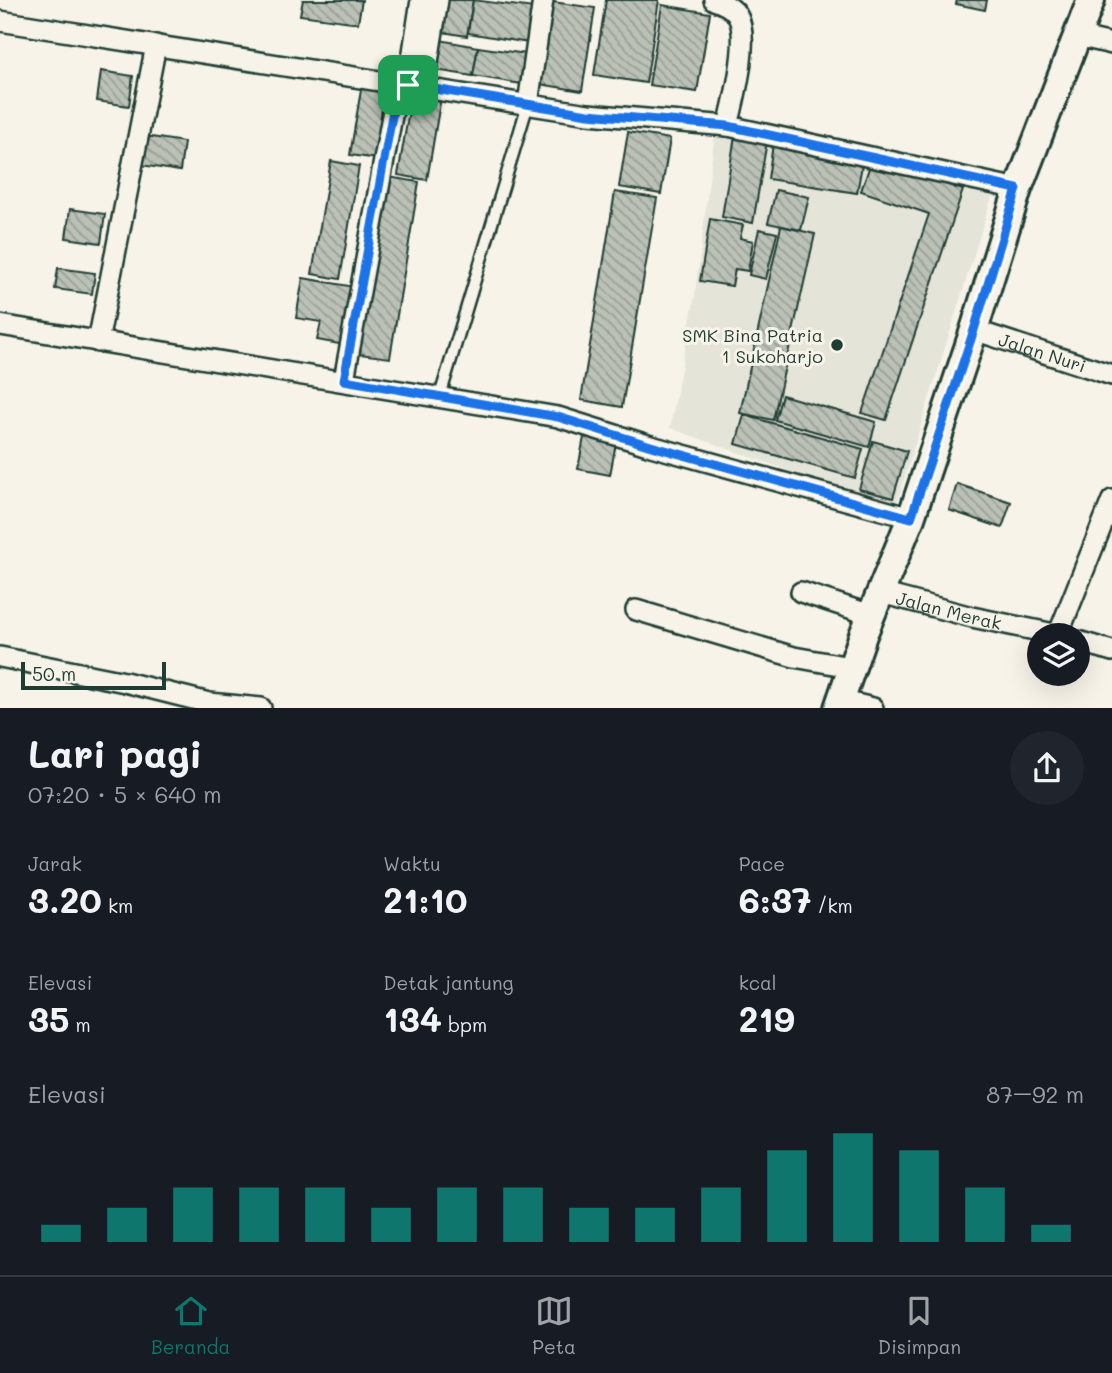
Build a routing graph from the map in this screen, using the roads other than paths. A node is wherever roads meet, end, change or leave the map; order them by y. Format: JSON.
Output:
{"nodes":[{"id":1,"x":421,"y":0,"type":"edge"},
{"id":2,"x":438,"y":0,"type":"edge"},
{"id":3,"x":543,"y":0,"type":"edge"},
{"id":4,"x":715,"y":0,"type":"edge"},
{"id":5,"x":1091,"y":0,"type":"edge"},
{"id":6,"x":0,"y":21,"type":"edge"},
{"id":7,"x":1077,"y":36,"type":"junction"},
{"id":8,"x":1112,"y":44,"type":"edge"},
{"id":9,"x":156,"y":45,"type":"junction"},
{"id":10,"x":410,"y":85,"type":"junction"},
{"id":11,"x":528,"y":103,"type":"junction"},
{"id":12,"x":728,"y":126,"type":"junction"},
{"id":13,"x":1017,"y":189,"type":"junction"},
{"id":14,"x":0,"y":326,"type":"edge"},
{"id":15,"x":974,"y":330,"type":"junction"},
{"id":16,"x":98,"y":342,"type":"junction"},
{"id":17,"x":1112,"y":375,"type":"edge"},
{"id":18,"x":344,"y":380,"type":"junction"},
{"id":19,"x":440,"y":396,"type":"junction"},
{"id":20,"x":1112,"y":500,"type":"edge"},
{"id":21,"x":911,"y":518,"type":"junction"},
{"id":22,"x":801,"y":592,"type":"dead end"},
{"id":23,"x":876,"y":604,"type":"junction"},
{"id":24,"x":636,"y":610,"type":"dead end"},
{"id":25,"x":1063,"y":623,"type":"edge"},
{"id":26,"x":1027,"y":629,"type":"edge"},
{"id":27,"x":1090,"y":644,"type":"edge"},
{"id":28,"x":1112,"y":650,"type":"edge"},
{"id":29,"x":0,"y":657,"type":"edge"},
{"id":30,"x":850,"y":667,"type":"junction"},
{"id":31,"x":838,"y":704,"type":"edge"},
{"id":32,"x":209,"y":705,"type":"edge"},
{"id":33,"x":261,"y":708,"type":"edge"},
{"id":34,"x":873,"y":708,"type":"edge"}],
"edges":[{"from":1,"to":10,"type":"street"},
{"from":2,"to":10,"type":"street"},
{"from":3,"to":11,"type":"street"},
{"from":4,"to":12,"type":"street"},
{"from":5,"to":7,"type":"street"},
{"from":6,"to":9,"type":"street"},
{"from":7,"to":8,"type":"street"},
{"from":7,"to":13,"type":"street"},
{"from":9,"to":10,"type":"street"},
{"from":9,"to":16,"type":"street"},
{"from":10,"to":11,"type":"street"},
{"from":10,"to":18,"type":"street"},
{"from":11,"to":12,"type":"street"},
{"from":11,"to":19,"type":"lane"},
{"from":12,"to":13,"type":"street"},
{"from":13,"to":15,"type":"street"},
{"from":14,"to":16,"type":"street"},
{"from":15,"to":17,"type":"street","name":"Jalan Nuri"},
{"from":15,"to":21,"type":"street"},
{"from":16,"to":18,"type":"street"},
{"from":18,"to":19,"type":"street"},
{"from":19,"to":21,"type":"street"},
{"from":20,"to":25,"type":"street"},
{"from":21,"to":23,"type":"street"},
{"from":22,"to":23,"type":"street","name":"Jalan Merak"},
{"from":23,"to":26,"type":"street","name":"Jalan Merak"},
{"from":23,"to":30,"type":"street"},
{"from":24,"to":30,"type":"street"},
{"from":27,"to":28,"type":"street"},
{"from":29,"to":32,"type":"street"},
{"from":30,"to":31,"type":"street"},
{"from":31,"to":34,"type":"street"},
{"from":32,"to":33,"type":"street"}]}
